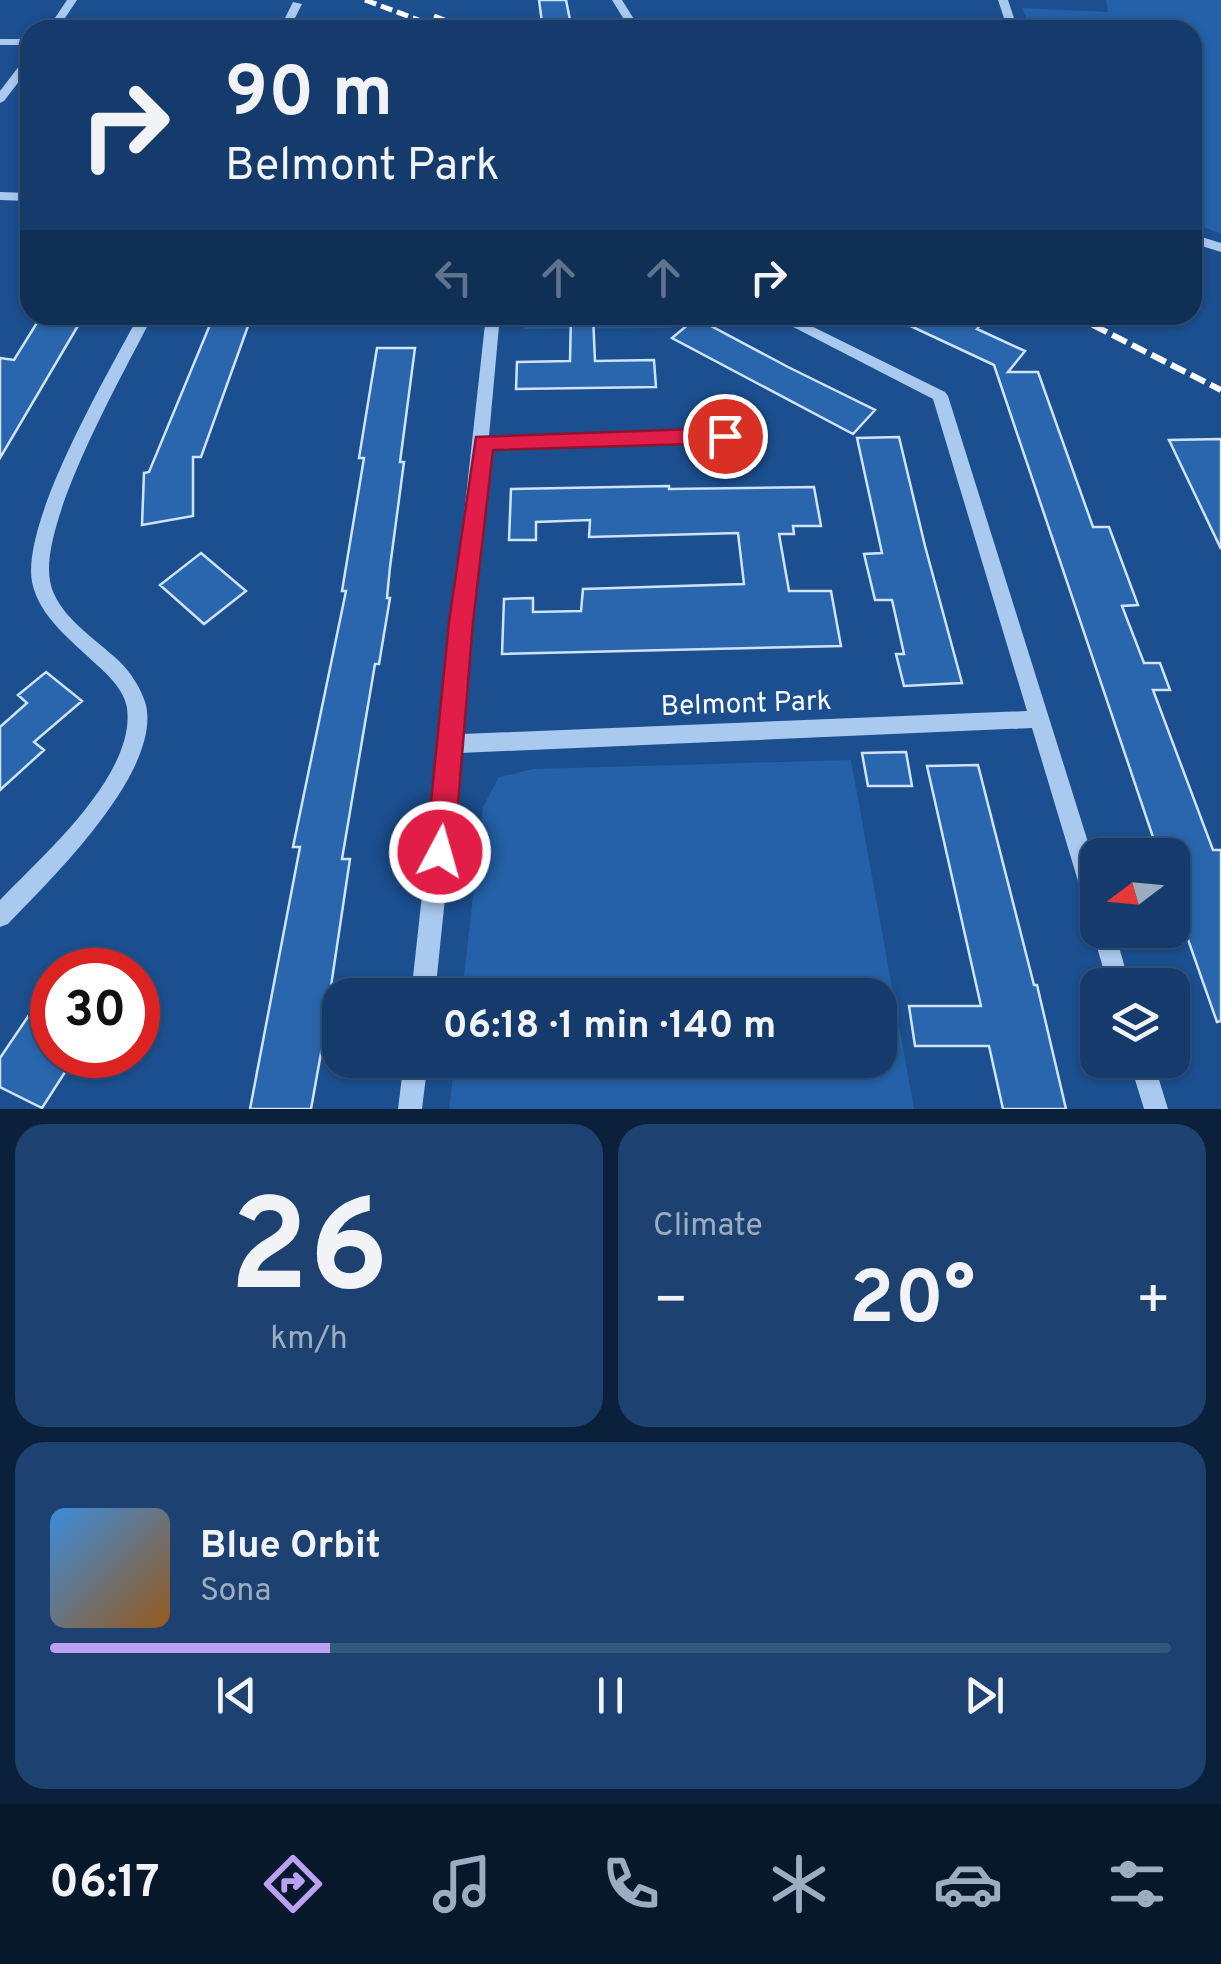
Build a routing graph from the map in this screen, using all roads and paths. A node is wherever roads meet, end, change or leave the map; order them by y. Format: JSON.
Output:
{"nodes":[{"id":1,"x":297,"y":4,"type":"dead end"},
{"id":2,"x":289,"y":20,"type":"edge"},
{"id":3,"x":20,"y":72,"type":"edge"},
{"id":4,"x":0,"y":99,"type":"edge"},
{"id":5,"x":141,"y":325,"type":"edge"},
{"id":6,"x":492,"y":325,"type":"edge"},
{"id":7,"x":797,"y":325,"type":"edge"},
{"id":8,"x":725,"y":436,"type":"dead end"},
{"id":9,"x":484,"y":442,"type":"junction"},
{"id":10,"x":1042,"y":719,"type":"junction"},
{"id":11,"x":452,"y":744,"type":"junction"},
{"id":12,"x":1080,"y":849,"type":"edge"},
{"id":13,"x":0,"y":916,"type":"edge"},
{"id":14,"x":425,"y":978,"type":"edge"},
{"id":15,"x":414,"y":1078,"type":"edge"},
{"id":16,"x":1147,"y":1078,"type":"edge"},
{"id":17,"x":410,"y":1109,"type":"edge"},
{"id":18,"x":1156,"y":1109,"type":"edge"}],
"edges":[{"from":1,"to":2,"type":"street"},
{"from":3,"to":4,"type":"street"},
{"from":5,"to":13,"type":"street"},
{"from":6,"to":9,"type":"street"},
{"from":7,"to":10,"type":"street"},
{"from":8,"to":9,"type":"street"},
{"from":9,"to":11,"type":"street"},
{"from":10,"to":11,"type":"street","name":"Belmont Park"},
{"from":10,"to":12,"type":"street"},
{"from":11,"to":14,"type":"street"},
{"from":15,"to":17,"type":"street"},
{"from":16,"to":18,"type":"street"}]}
